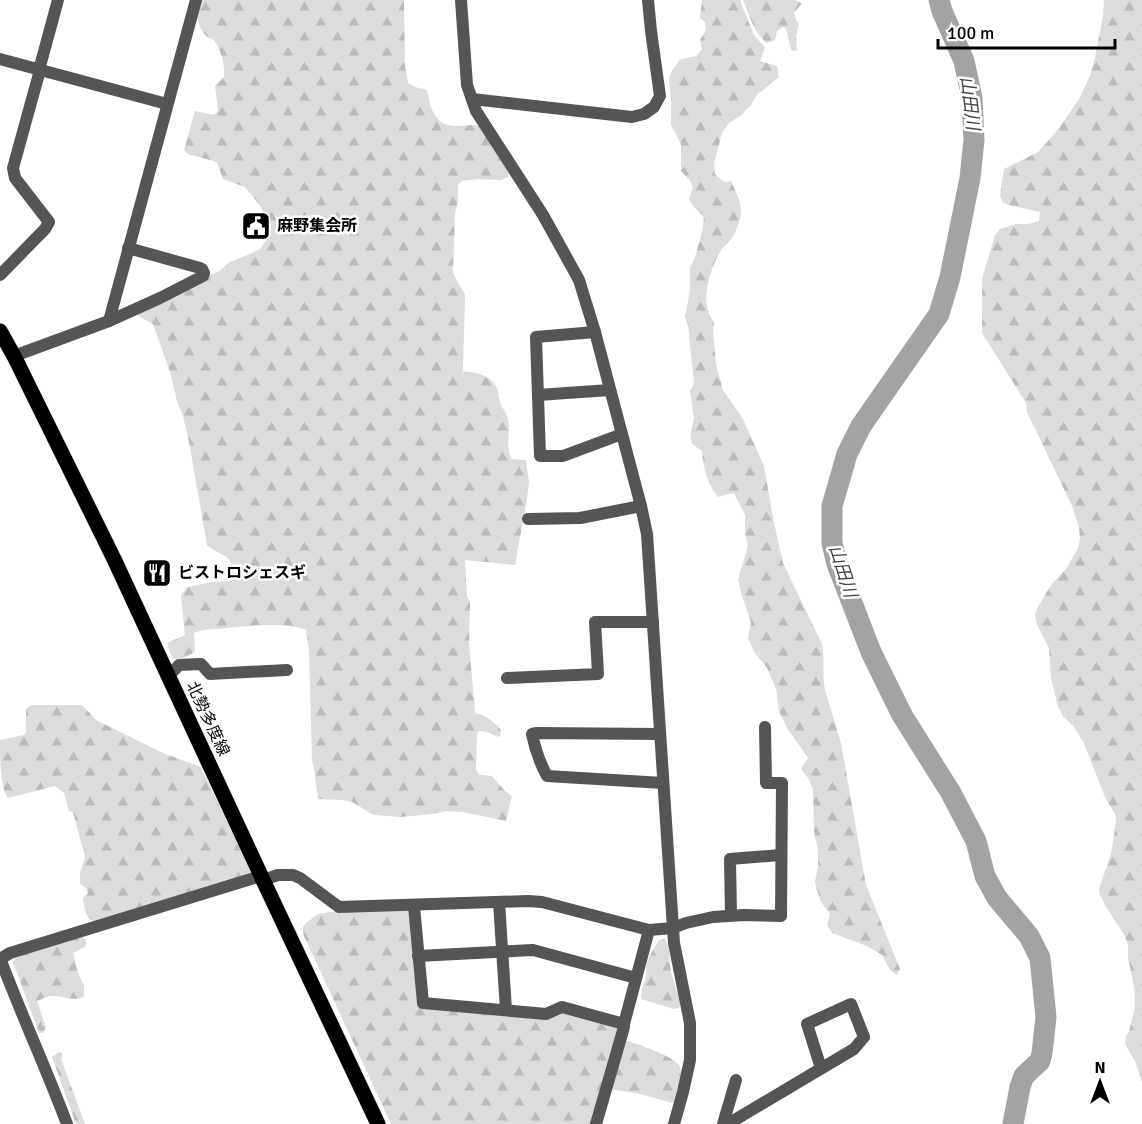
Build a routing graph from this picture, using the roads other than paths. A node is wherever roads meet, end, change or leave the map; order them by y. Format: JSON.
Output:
{"nodes":[{"id":1,"x":58,"y":0,"type":"edge"},
{"id":2,"x":196,"y":0,"type":"edge"},
{"id":3,"x":461,"y":0,"type":"edge"},
{"id":4,"x":648,"y":0,"type":"edge"},
{"id":5,"x":0,"y":59,"type":"edge"},
{"id":6,"x":40,"y":70,"type":"junction"},
{"id":7,"x":472,"y":99,"type":"junction"},
{"id":8,"x":167,"y":104,"type":"junction"},
{"id":9,"x":128,"y":248,"type":"junction"},
{"id":10,"x":0,"y":275,"type":"edge"},
{"id":11,"x":109,"y":321,"type":"junction"},
{"id":12,"x":0,"y":331,"type":"edge"},
{"id":13,"x":595,"y":332,"type":"junction"},
{"id":14,"x":14,"y":356,"type":"junction"},
{"id":15,"x":610,"y":390,"type":"junction"},
{"id":16,"x":538,"y":395,"type":"junction"},
{"id":17,"x":622,"y":434,"type":"junction"},
{"id":18,"x":640,"y":506,"type":"junction"},
{"id":19,"x":528,"y":519,"type":"dead end"},
{"id":20,"x":653,"y":622,"type":"junction"},
{"id":21,"x":287,"y":670,"type":"dead end"},
{"id":22,"x":169,"y":676,"type":"junction"},
{"id":23,"x":507,"y":678,"type":"dead end"},
{"id":24,"x":765,"y":727,"type":"dead end"},
{"id":25,"x":660,"y":734,"type":"junction"},
{"id":26,"x":663,"y":783,"type":"junction"},
{"id":27,"x":781,"y":855,"type":"junction"},
{"id":28,"x":262,"y":878,"type":"junction"},
{"id":29,"x":499,"y":902,"type":"junction"},
{"id":30,"x":414,"y":906,"type":"junction"},
{"id":31,"x":731,"y":915,"type":"junction"},
{"id":32,"x":673,"y":928,"type":"junction"},
{"id":33,"x":649,"y":930,"type":"junction"},
{"id":34,"x":502,"y":951,"type":"junction"},
{"id":35,"x":418,"y":956,"type":"junction"},
{"id":36,"x":0,"y":959,"type":"edge"},
{"id":37,"x":636,"y":978,"type":"junction"},
{"id":38,"x":506,"y":1010,"type":"junction"},
{"id":39,"x":624,"y":1024,"type":"junction"},
{"id":40,"x":821,"y":1068,"type":"junction"},
{"id":41,"x":736,"y":1080,"type":"dead end"},
{"id":42,"x":67,"y":1124,"type":"edge"},
{"id":43,"x":378,"y":1124,"type":"edge"},
{"id":44,"x":596,"y":1124,"type":"edge"},
{"id":45,"x":674,"y":1124,"type":"edge"},
{"id":46,"x":723,"y":1124,"type":"edge"},
{"id":47,"x":728,"y":1124,"type":"edge"}],
"edges":[{"from":1,"to":6,"type":"street"},
{"from":2,"to":8,"type":"street"},
{"from":3,"to":7,"type":"street"},
{"from":4,"to":7,"type":"street"},
{"from":5,"to":6,"type":"street"},
{"from":6,"to":8,"type":"street"},
{"from":6,"to":10,"type":"street"},
{"from":7,"to":13,"type":"street"},
{"from":8,"to":9,"type":"street"},
{"from":9,"to":11,"type":"street"},
{"from":9,"to":11,"type":"street"},
{"from":11,"to":14,"type":"street"},
{"from":12,"to":14,"type":"main road","name":"北勢多度線"},
{"from":13,"to":15,"type":"street"},
{"from":13,"to":16,"type":"street"},
{"from":14,"to":22,"type":"main road","name":"北勢多度線"},
{"from":15,"to":16,"type":"street"},
{"from":15,"to":17,"type":"street"},
{"from":16,"to":17,"type":"street"},
{"from":17,"to":18,"type":"street"},
{"from":18,"to":19,"type":"street"},
{"from":18,"to":20,"type":"street"},
{"from":20,"to":23,"type":"street"},
{"from":20,"to":25,"type":"street"},
{"from":21,"to":22,"type":"street"},
{"from":22,"to":28,"type":"main road","name":"北勢多度線"},
{"from":24,"to":27,"type":"street"},
{"from":25,"to":26,"type":"street"},
{"from":25,"to":26,"type":"street"},
{"from":26,"to":32,"type":"street"},
{"from":27,"to":31,"type":"street"},
{"from":27,"to":31,"type":"street"},
{"from":28,"to":30,"type":"street"},
{"from":28,"to":36,"type":"street"},
{"from":28,"to":43,"type":"main road","name":"北勢多度線"},
{"from":29,"to":30,"type":"street"},
{"from":29,"to":33,"type":"street"},
{"from":29,"to":34,"type":"street"},
{"from":30,"to":35,"type":"street"},
{"from":31,"to":32,"type":"street"},
{"from":32,"to":33,"type":"street"},
{"from":32,"to":45,"type":"street"},
{"from":33,"to":37,"type":"street"},
{"from":34,"to":35,"type":"street"},
{"from":34,"to":37,"type":"street"},
{"from":34,"to":38,"type":"street"},
{"from":35,"to":38,"type":"street"},
{"from":36,"to":42,"type":"street"},
{"from":37,"to":39,"type":"street"},
{"from":38,"to":39,"type":"street"},
{"from":39,"to":44,"type":"street"},
{"from":40,"to":40,"type":"street"},
{"from":40,"to":47,"type":"street"},
{"from":41,"to":46,"type":"street"}]}
